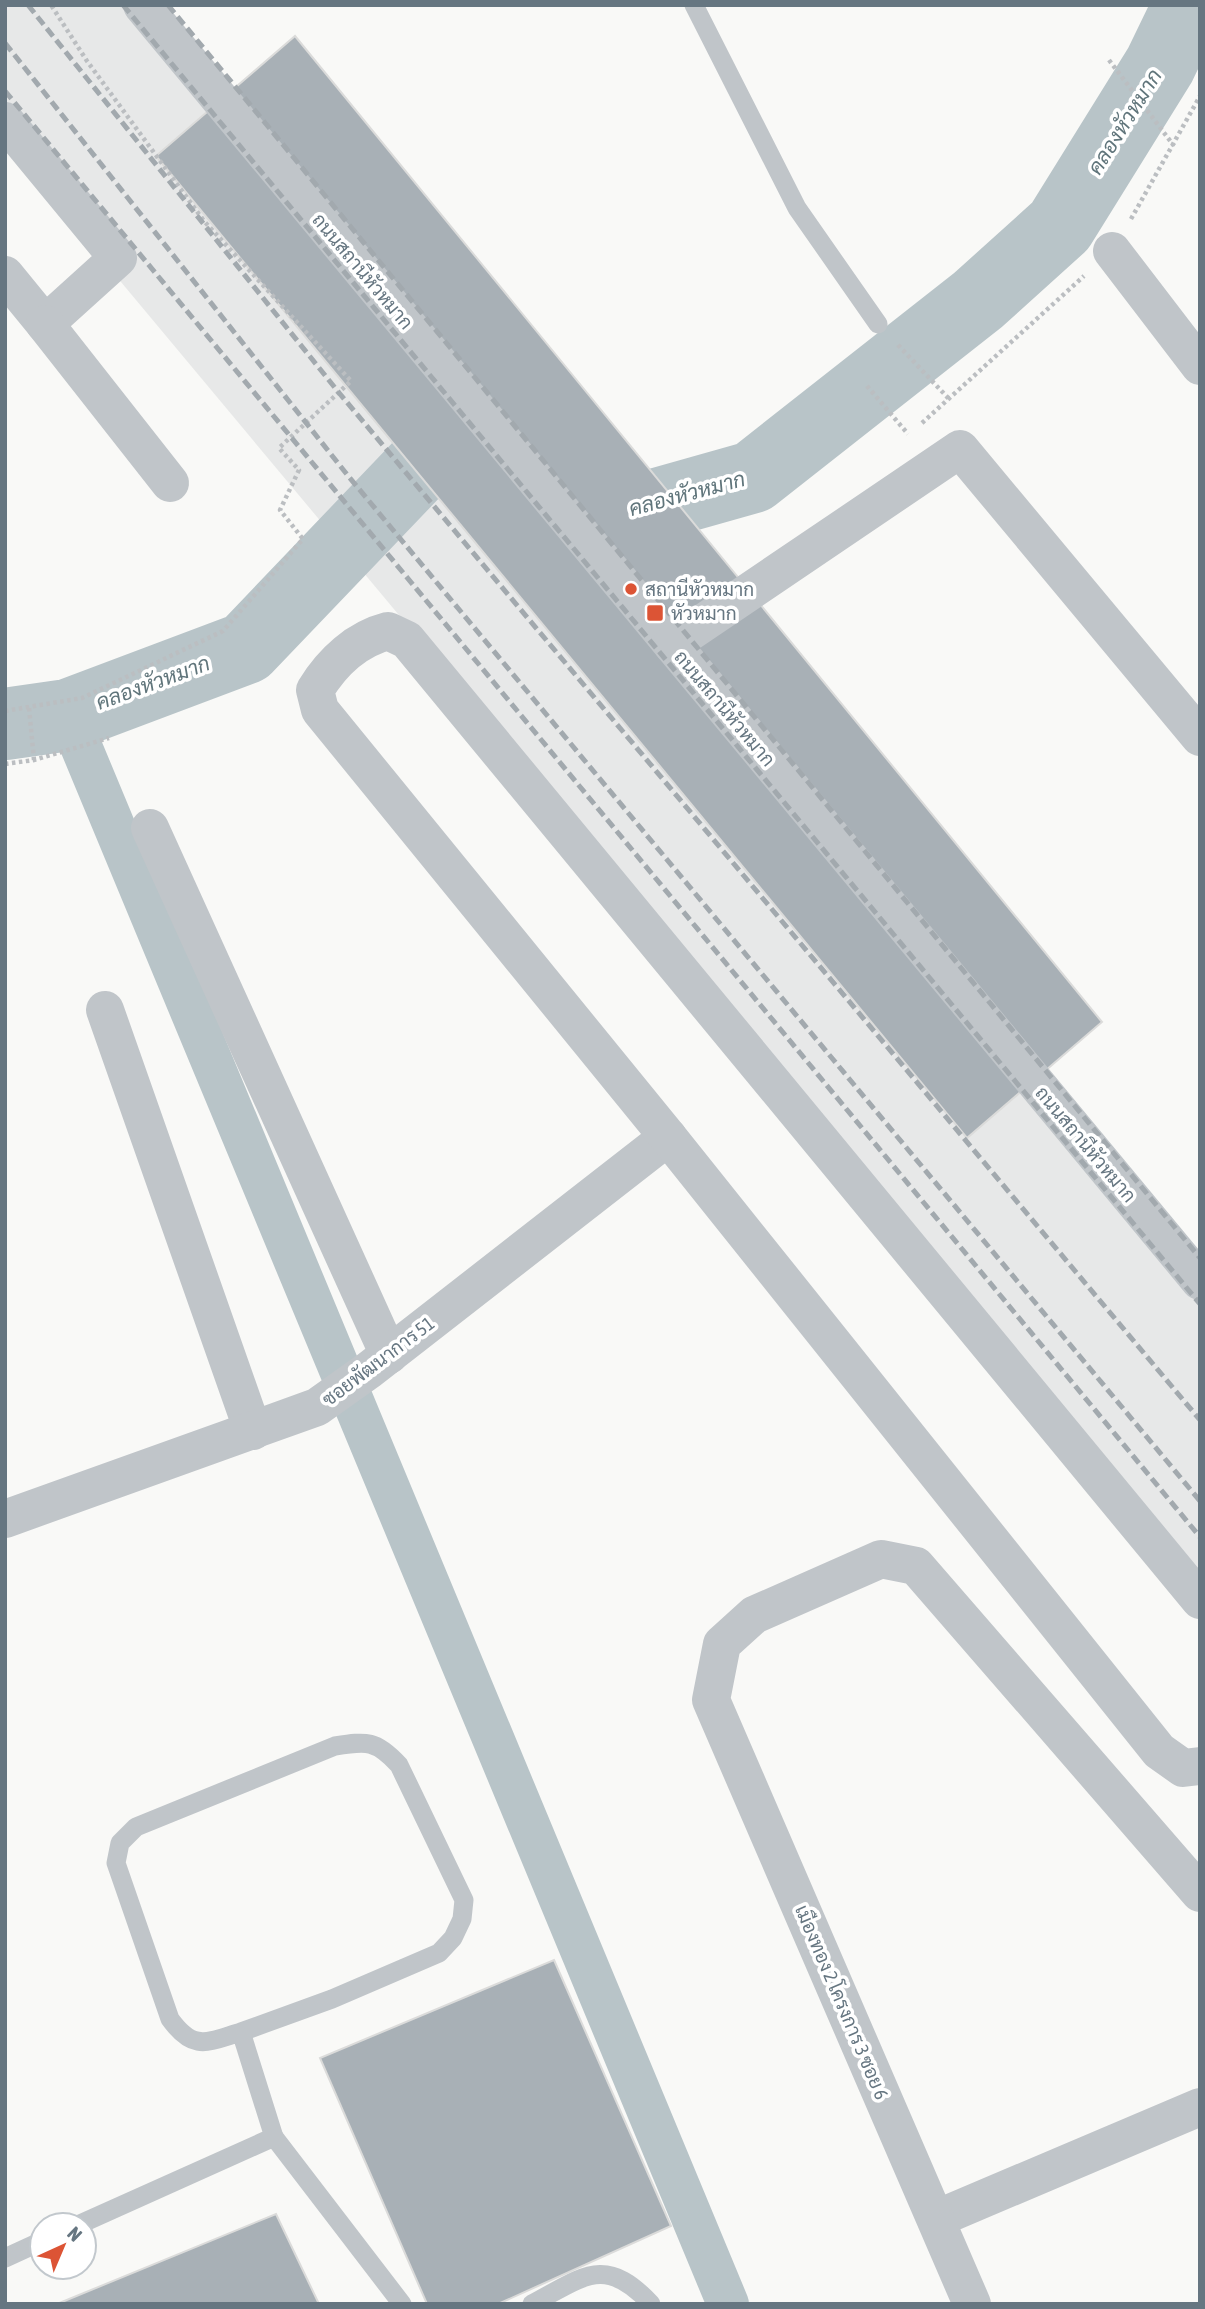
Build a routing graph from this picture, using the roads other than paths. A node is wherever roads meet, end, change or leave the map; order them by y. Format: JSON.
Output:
{"nodes":[{"id":1,"x":142,"y":5,"type":"edge"},
{"id":2,"x":694,"y":5,"type":"edge"},
{"id":3,"x":5,"y":121,"type":"edge"},
{"id":4,"x":1112,"y":251,"type":"road end"},
{"id":5,"x":5,"y":275,"type":"edge"},
{"id":6,"x":45,"y":324,"type":"junction"},
{"id":7,"x":878,"y":324,"type":"road end"},
{"id":8,"x":1200,"y":366,"type":"edge"},
{"id":9,"x":170,"y":483,"type":"dead end"},
{"id":10,"x":672,"y":644,"type":"junction"},
{"id":11,"x":1200,"y":737,"type":"edge"},
{"id":12,"x":150,"y":828,"type":"dead end"},
{"id":13,"x":105,"y":1010,"type":"dead end"},
{"id":14,"x":668,"y":1137,"type":"junction"},
{"id":15,"x":1200,"y":1281,"type":"edge"},
{"id":16,"x":379,"y":1363,"type":"junction"},
{"id":17,"x":253,"y":1431,"type":"junction"},
{"id":18,"x":5,"y":1519,"type":"edge"},
{"id":19,"x":1200,"y":1600,"type":"edge"},
{"id":20,"x":1200,"y":1766,"type":"edge"},
{"id":21,"x":1200,"y":1893,"type":"edge"},
{"id":22,"x":242,"y":2032,"type":"junction"},
{"id":23,"x":1200,"y":2107,"type":"edge"},
{"id":24,"x":274,"y":2137,"type":"junction"},
{"id":25,"x":98,"y":2216,"type":"edge"},
{"id":26,"x":936,"y":2219,"type":"junction"},
{"id":27,"x":28,"y":2247,"type":"edge"},
{"id":28,"x":5,"y":2258,"type":"edge"},
{"id":29,"x":401,"y":2304,"type":"edge"},
{"id":30,"x":532,"y":2304,"type":"edge"},
{"id":31,"x":651,"y":2304,"type":"edge"},
{"id":32,"x":972,"y":2304,"type":"edge"}],
"edges":[{"from":1,"to":10,"type":"street","name":"ถนนสถานีหัวหมาก"},
{"from":2,"to":7,"type":"lane"},
{"from":3,"to":6,"type":"street"},
{"from":4,"to":8,"type":"street"},
{"from":5,"to":6,"type":"street"},
{"from":6,"to":9,"type":"street"},
{"from":10,"to":11,"type":"street"},
{"from":10,"to":15,"type":"street","name":"ถนนสถานีหัวหมาก"},
{"from":12,"to":16,"type":"street"},
{"from":13,"to":17,"type":"street"},
{"from":14,"to":16,"type":"street","name":"ซอยพัฒนาการ 51"},
{"from":14,"to":19,"type":"street"},
{"from":14,"to":20,"type":"street"},
{"from":16,"to":17,"type":"street","name":"ซอยพัฒนาการ 51"},
{"from":17,"to":18,"type":"street","name":"ซอยพัฒนาการ 51"},
{"from":21,"to":26,"type":"street","name":"เมืองทอง 2 โครงการ 3 ซอย 6"},
{"from":22,"to":22,"type":"lane"},
{"from":22,"to":24,"type":"lane"},
{"from":23,"to":26,"type":"street"},
{"from":24,"to":25,"type":"lane"},
{"from":24,"to":29,"type":"lane"},
{"from":26,"to":32,"type":"street","name":"เมืองทอง 2 โครงการ 3 ซอย 6"},
{"from":27,"to":28,"type":"lane"},
{"from":30,"to":31,"type":"lane"}]}
